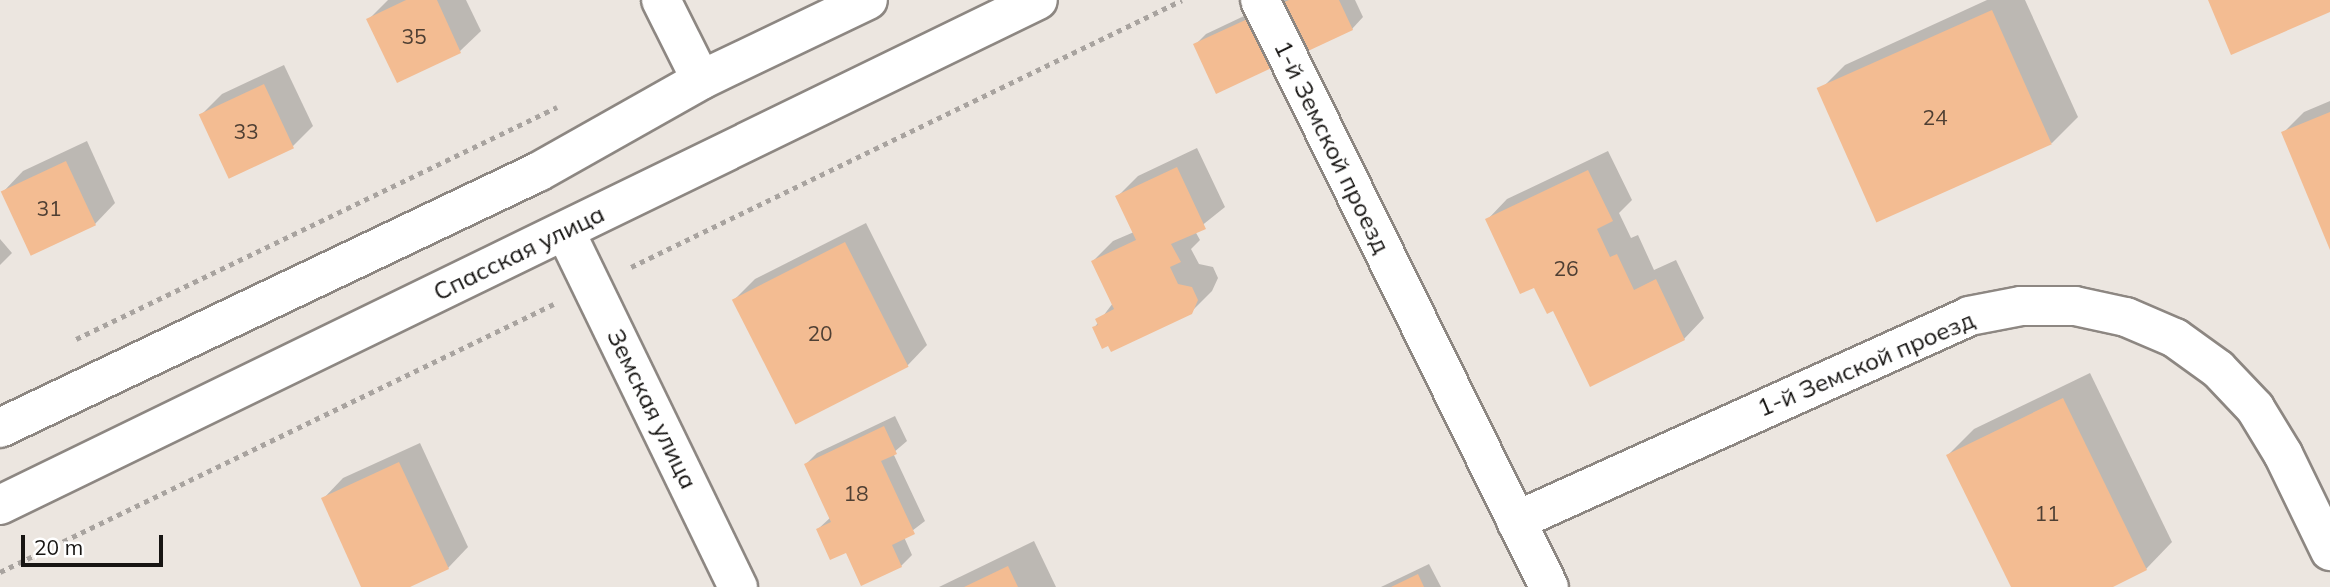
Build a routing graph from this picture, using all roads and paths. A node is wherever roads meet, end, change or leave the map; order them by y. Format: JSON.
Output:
{"nodes":[{"id":1,"x":661,"y":0,"type":"edge"},
{"id":2,"x":868,"y":0,"type":"edge"},
{"id":3,"x":1038,"y":0,"type":"edge"},
{"id":4,"x":1259,"y":0,"type":"edge"},
{"id":5,"x":701,"y":80,"type":"junction"},
{"id":6,"x":559,"y":106,"type":"dead end"},
{"id":7,"x":565,"y":231,"type":"junction"},
{"id":8,"x":62,"y":346,"type":"dead end"},
{"id":9,"x":0,"y":428,"type":"edge"},
{"id":10,"x":0,"y":505,"type":"edge"},
{"id":11,"x":1516,"y":521,"type":"junction"},
{"id":12,"x":2330,"y":551,"type":"edge"},
{"id":13,"x":738,"y":587,"type":"edge"},
{"id":14,"x":1549,"y":587,"type":"edge"}],
"edges":[{"from":1,"to":5,"type":"street"},
{"from":2,"to":5,"type":"street"},
{"from":3,"to":7,"type":"street","name":"Спасская улица"},
{"from":4,"to":11,"type":"street","name":"1-й Земской проезд"},
{"from":5,"to":9,"type":"street"},
{"from":6,"to":8,"type":"path"},
{"from":7,"to":10,"type":"street","name":"Спасская улица"},
{"from":7,"to":13,"type":"street","name":"Земская улица"},
{"from":11,"to":12,"type":"street","name":"1-й Земской проезд"},
{"from":11,"to":14,"type":"street","name":"1-й Земской проезд"}]}
